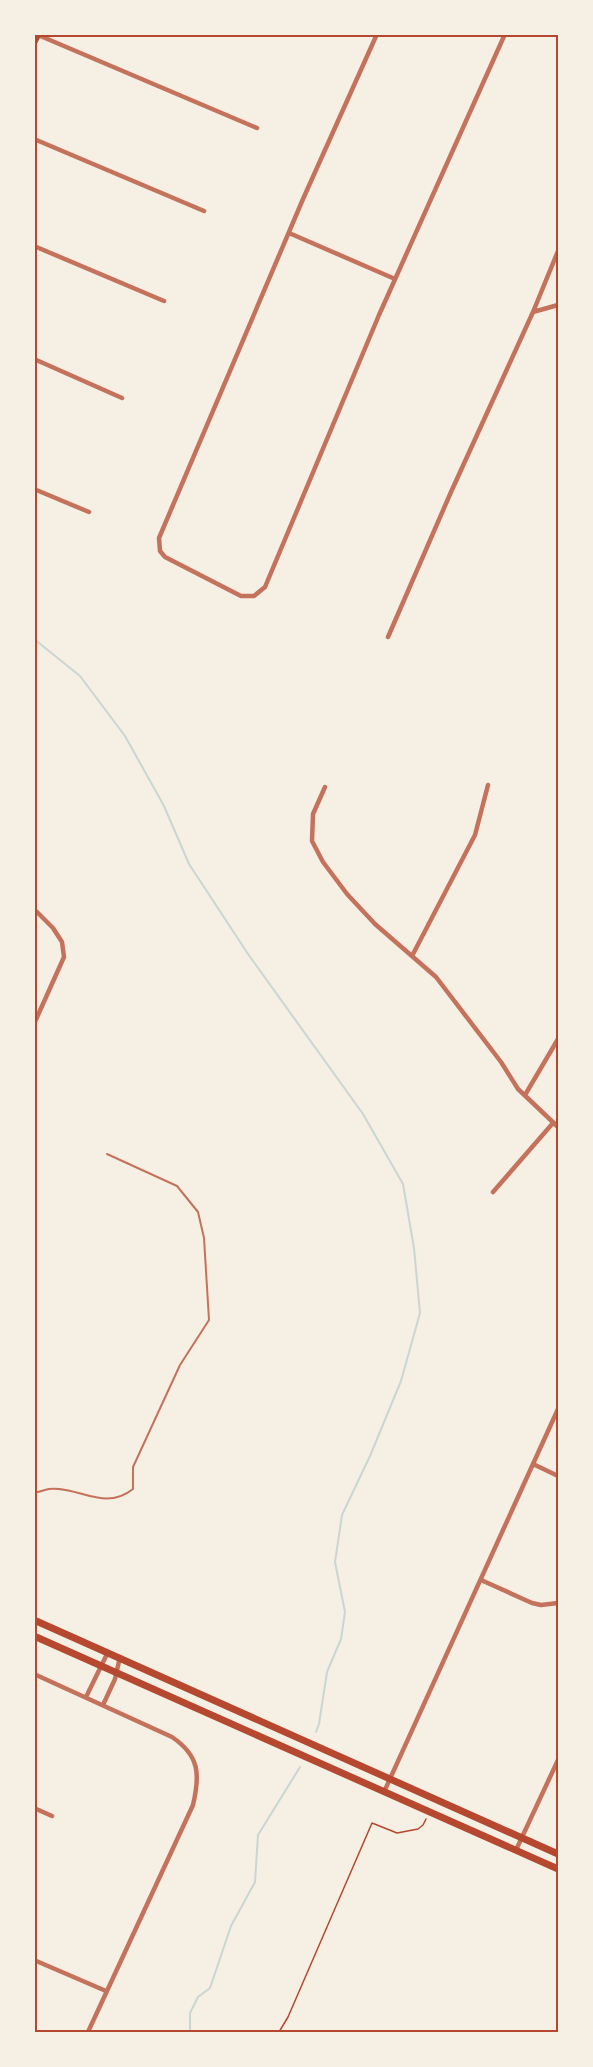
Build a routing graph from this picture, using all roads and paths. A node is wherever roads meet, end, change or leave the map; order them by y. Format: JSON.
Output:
{"nodes":[{"id":1,"x":377,"y":34,"type":"edge"},
{"id":2,"x":505,"y":34,"type":"edge"},
{"id":3,"x":38,"y":35,"type":"edge"},
{"id":4,"x":34,"y":42,"type":"edge"},
{"id":5,"x":257,"y":128,"type":"dead end"},
{"id":6,"x":34,"y":139,"type":"edge"},
{"id":7,"x":204,"y":211,"type":"dead end"},
{"id":8,"x":289,"y":233,"type":"junction"},
{"id":9,"x":34,"y":246,"type":"edge"},
{"id":10,"x":558,"y":251,"type":"edge"},
{"id":11,"x":395,"y":279,"type":"junction"},
{"id":12,"x":164,"y":301,"type":"dead end"},
{"id":13,"x":558,"y":305,"type":"edge"},
{"id":14,"x":533,"y":312,"type":"junction"},
{"id":15,"x":34,"y":359,"type":"edge"},
{"id":16,"x":122,"y":398,"type":"dead end"},
{"id":17,"x":34,"y":489,"type":"edge"},
{"id":18,"x":89,"y":512,"type":"dead end"},
{"id":19,"x":388,"y":637,"type":"dead end"},
{"id":20,"x":488,"y":784,"type":"dead end"},
{"id":21,"x":325,"y":787,"type":"dead end"},
{"id":22,"x":34,"y":909,"type":"edge"},
{"id":23,"x":412,"y":956,"type":"junction"},
{"id":24,"x":34,"y":1024,"type":"edge"},
{"id":25,"x":558,"y":1039,"type":"edge"},
{"id":26,"x":525,"y":1095,"type":"junction"},
{"id":27,"x":553,"y":1123,"type":"junction"},
{"id":28,"x":558,"y":1128,"type":"edge"},
{"id":29,"x":107,"y":1154,"type":"dead end"},
{"id":30,"x":493,"y":1192,"type":"dead end"},
{"id":31,"x":558,"y":1409,"type":"edge"},
{"id":32,"x":533,"y":1464,"type":"junction"},
{"id":33,"x":558,"y":1476,"type":"edge"},
{"id":34,"x":34,"y":1494,"type":"edge"},
{"id":35,"x":481,"y":1580,"type":"junction"},
{"id":36,"x":558,"y":1603,"type":"edge"},
{"id":37,"x":34,"y":1620,"type":"edge"},
{"id":38,"x":34,"y":1635,"type":"edge"},
{"id":39,"x":108,"y":1652,"type":"junction"},
{"id":40,"x":120,"y":1657,"type":"junction"},
{"id":41,"x":102,"y":1665,"type":"junction"},
{"id":42,"x":116,"y":1672,"type":"junction"},
{"id":43,"x":34,"y":1674,"type":"edge"},
{"id":44,"x":86,"y":1697,"type":"junction"},
{"id":45,"x":103,"y":1705,"type":"junction"},
{"id":46,"x":252,"y":1717,"type":"junction"},
{"id":47,"x":247,"y":1730,"type":"junction"},
{"id":48,"x":558,"y":1760,"type":"edge"},
{"id":49,"x":389,"y":1779,"type":"junction"},
{"id":50,"x":384,"y":1792,"type":"junction"},
{"id":51,"x":34,"y":1808,"type":"edge"},
{"id":52,"x":52,"y":1816,"type":"dead end"},
{"id":53,"x":426,"y":1818,"type":"dead end"},
{"id":54,"x":522,"y":1837,"type":"junction"},
{"id":55,"x":516,"y":1850,"type":"junction"},
{"id":56,"x":558,"y":1854,"type":"edge"},
{"id":57,"x":558,"y":1869,"type":"edge"},
{"id":58,"x":34,"y":1960,"type":"edge"},
{"id":59,"x":106,"y":1991,"type":"junction"},
{"id":60,"x":88,"y":2032,"type":"edge"},
{"id":61,"x":279,"y":2032,"type":"edge"}],
"edges":[{"from":1,"to":8,"type":"street"},
{"from":2,"to":11,"type":"street"},
{"from":3,"to":4,"type":"main road"},
{"from":3,"to":5,"type":"street"},
{"from":6,"to":7,"type":"street"},
{"from":8,"to":11,"type":"street"},
{"from":8,"to":11,"type":"street"},
{"from":9,"to":12,"type":"street"},
{"from":10,"to":14,"type":"street"},
{"from":13,"to":14,"type":"street"},
{"from":14,"to":19,"type":"street"},
{"from":15,"to":16,"type":"street"},
{"from":17,"to":18,"type":"street"},
{"from":20,"to":23,"type":"street"},
{"from":21,"to":23,"type":"street"},
{"from":22,"to":24,"type":"street"},
{"from":23,"to":26,"type":"street"},
{"from":25,"to":26,"type":"street"},
{"from":26,"to":27,"type":"street"},
{"from":27,"to":28,"type":"street"},
{"from":27,"to":30,"type":"street"},
{"from":29,"to":34,"type":"lane"},
{"from":31,"to":32,"type":"street"},
{"from":32,"to":33,"type":"street"},
{"from":32,"to":35,"type":"street"},
{"from":35,"to":36,"type":"street"},
{"from":35,"to":49,"type":"street"},
{"from":37,"to":39,"type":"main road"},
{"from":38,"to":41,"type":"main road"},
{"from":39,"to":40,"type":"main road"},
{"from":39,"to":41,"type":"street"},
{"from":40,"to":42,"type":"street"},
{"from":40,"to":46,"type":"main road"},
{"from":41,"to":42,"type":"main road"},
{"from":41,"to":44,"type":"street"},
{"from":42,"to":45,"type":"street"},
{"from":42,"to":47,"type":"main road"},
{"from":43,"to":44,"type":"street"},
{"from":44,"to":45,"type":"street"},
{"from":45,"to":59,"type":"street"},
{"from":46,"to":47,"type":"main road"},
{"from":46,"to":49,"type":"main road"},
{"from":47,"to":50,"type":"main road"},
{"from":48,"to":54,"type":"street"},
{"from":49,"to":50,"type":"street"},
{"from":49,"to":54,"type":"main road"},
{"from":50,"to":55,"type":"main road"},
{"from":51,"to":52,"type":"street"},
{"from":53,"to":61,"type":"path"},
{"from":54,"to":55,"type":"street"},
{"from":54,"to":56,"type":"main road"},
{"from":55,"to":57,"type":"main road"},
{"from":58,"to":59,"type":"street"},
{"from":59,"to":60,"type":"street"}]}
